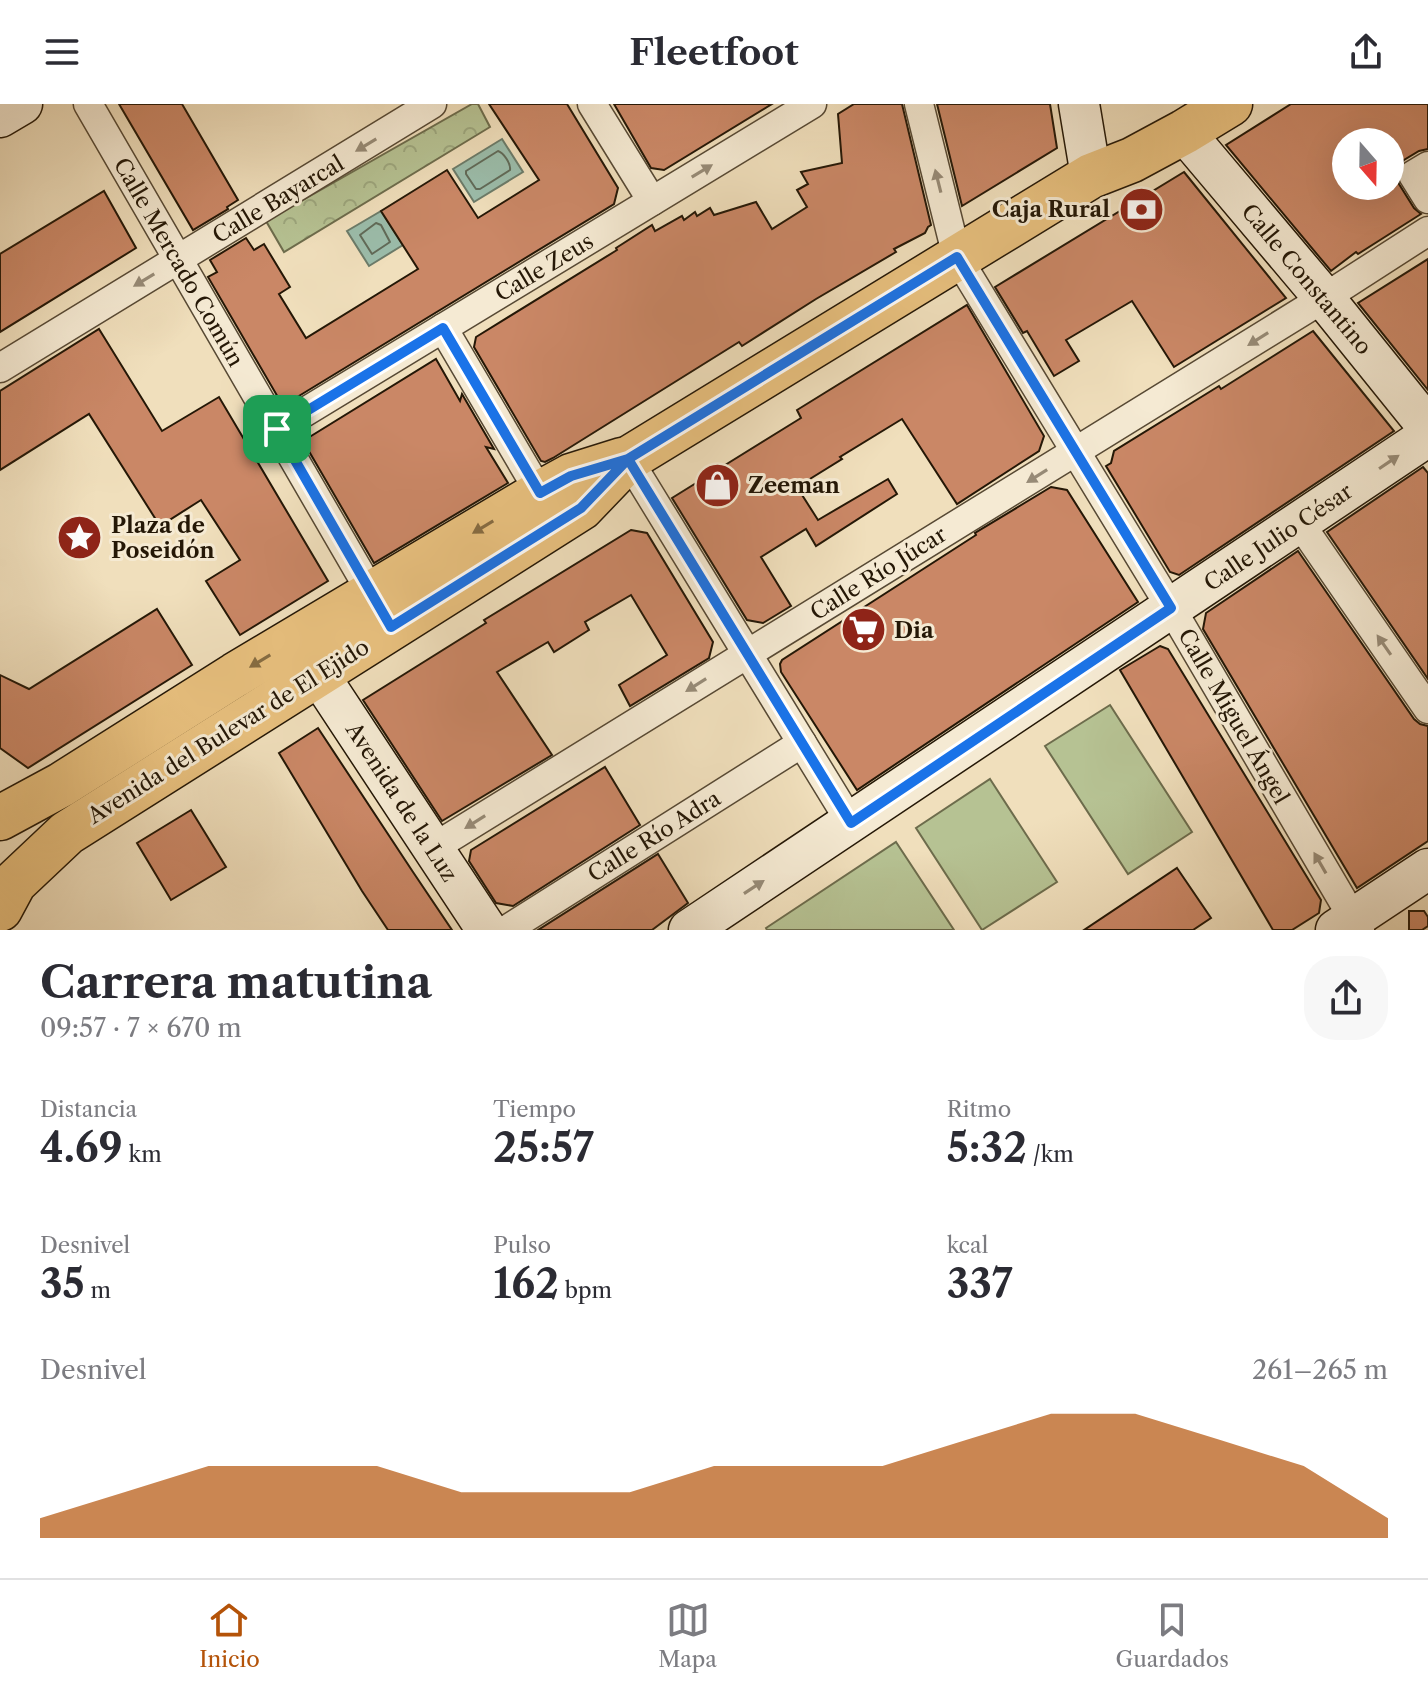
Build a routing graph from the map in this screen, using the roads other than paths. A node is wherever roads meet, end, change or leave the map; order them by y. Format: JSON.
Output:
{"nodes":[{"id":1,"x":22,"y":104,"type":"edge"},
{"id":2,"x":88,"y":104,"type":"edge"},
{"id":3,"x":432,"y":104,"type":"edge"},
{"id":4,"x":592,"y":104,"type":"edge"},
{"id":5,"x":812,"y":104,"type":"edge"},
{"id":6,"x":919,"y":104,"type":"edge"},
{"id":7,"x":1079,"y":104,"type":"edge"},
{"id":8,"x":1230,"y":104,"type":"edge"},
{"id":9,"x":1193,"y":113,"type":"edge"},
{"id":10,"x":0,"y":117,"type":"edge"},
{"id":11,"x":1428,"y":166,"type":"edge"},
{"id":12,"x":1091,"y":176,"type":"junction"},
{"id":13,"x":1428,"y":199,"type":"edge"},
{"id":14,"x":652,"y":201,"type":"junction"},
{"id":15,"x":1428,"y":231,"type":"edge"},
{"id":16,"x":957,"y":257,"type":"junction"},
{"id":17,"x":178,"y":259,"type":"junction"},
{"id":18,"x":1324,"y":298,"type":"junction"},
{"id":19,"x":443,"y":328,"type":"junction"},
{"id":20,"x":0,"y":368,"type":"edge"},
{"id":21,"x":1428,"y":427,"type":"edge"},
{"id":22,"x":277,"y":429,"type":"junction"},
{"id":23,"x":1428,"y":436,"type":"edge"},
{"id":24,"x":1075,"y":452,"type":"junction"},
{"id":25,"x":628,"y":459,"type":"junction"},
{"id":26,"x":540,"y":493,"type":"junction"},
{"id":27,"x":1299,"y":522,"type":"junction"},
{"id":28,"x":1171,"y":608,"type":"junction"},
{"id":29,"x":382,"y":610,"type":"junction"},
{"id":30,"x":748,"y":653,"type":"junction"},
{"id":31,"x":318,"y":674,"type":"junction"},
{"id":32,"x":1428,"y":709,"type":"edge"},
{"id":33,"x":802,"y":743,"type":"junction"},
{"id":34,"x":0,"y":818,"type":"edge"},
{"id":35,"x":851,"y":823,"type":"junction"},
{"id":36,"x":433,"y":848,"type":"junction"},
{"id":37,"x":1428,"y":869,"type":"edge"},
{"id":38,"x":0,"y":909,"type":"edge"},
{"id":39,"x":1350,"y":926,"type":"edge"},
{"id":40,"x":487,"y":930,"type":"edge"},
{"id":41,"x":506,"y":930,"type":"edge"},
{"id":42,"x":689,"y":930,"type":"edge"}],
"edges":[{"from":1,"to":10,"type":"street"},
{"from":2,"to":17,"type":"street","name":"Calle Mercado Común"},
{"from":3,"to":17,"type":"street","name":"Calle Bayarcal","one_way":true},
{"from":4,"to":14,"type":"street"},
{"from":14,"to":5,"type":"street","name":"Calle Zeus","one_way":true},
{"from":16,"to":6,"type":"street","name":"Calle Miguel Ángel","one_way":true},
{"from":7,"to":12,"type":"street"},
{"from":8,"to":9,"type":"main road","name":"Avenida del Bulevar de El Ejido"},
{"from":9,"to":12,"type":"main road","name":"Avenida del Bulevar de El Ejido"},
{"from":9,"to":18,"type":"street","name":"Calle Constantino"},
{"from":11,"to":13,"type":"street"},
{"from":12,"to":16,"type":"main road","name":"Avenida del Bulevar de El Ejido"},
{"from":14,"to":19,"type":"street","name":"Calle Zeus"},
{"from":15,"to":18,"type":"street","name":"Calle Río Júcar"},
{"from":16,"to":24,"type":"street","name":"Calle Miguel Ángel"},
{"from":16,"to":25,"type":"main road","name":"Avenida del Bulevar de El Ejido"},
{"from":17,"to":20,"type":"street","name":"Calle Bayarcal","one_way":true},
{"from":17,"to":22,"type":"street","name":"Calle Mercado Común"},
{"from":18,"to":21,"type":"street","name":"Calle Constantino"},
{"from":18,"to":24,"type":"street","name":"Calle Río Júcar","one_way":true},
{"from":19,"to":22,"type":"street","name":"Calle Zeus"},
{"from":19,"to":26,"type":"street"},
{"from":22,"to":29,"type":"street","name":"Calle Mercado Común"},
{"from":27,"to":23,"type":"street","name":"Calle Julio César","one_way":true},
{"from":24,"to":28,"type":"street","name":"Calle Miguel Ángel"},
{"from":24,"to":30,"type":"street","name":"Calle Río Júcar","one_way":true},
{"from":25,"to":26,"type":"main road","name":"Avenida del Bulevar de El Ejido"},
{"from":25,"to":29,"type":"main road","name":"Avenida del Bulevar de El Ejido"},
{"from":25,"to":30,"type":"street"},
{"from":26,"to":29,"type":"main road","name":"Avenida del Bulevar de El Ejido","one_way":true},
{"from":27,"to":28,"type":"street","name":"Calle Julio César"},
{"from":32,"to":27,"type":"street","one_way":true},
{"from":28,"to":35,"type":"street","name":"Calle Julio César"},
{"from":39,"to":28,"type":"street","name":"Calle Miguel Ángel","one_way":true},
{"from":29,"to":31,"type":"main road","name":"Avenida del Bulevar de El Ejido"},
{"from":29,"to":34,"type":"main road","name":"Avenida del Bulevar de El Ejido","one_way":true},
{"from":30,"to":33,"type":"street"},
{"from":30,"to":36,"type":"street","name":"Calle Río Júcar","one_way":true},
{"from":31,"to":36,"type":"street","name":"Avenida de la Luz"},
{"from":31,"to":38,"type":"main road","name":"Avenida del Bulevar de El Ejido"},
{"from":33,"to":35,"type":"street"},
{"from":33,"to":41,"type":"street","name":"Calle Río Adra"},
{"from":42,"to":35,"type":"street","name":"Calle Julio César","one_way":true},
{"from":36,"to":40,"type":"street","name":"Avenida de la Luz"},
{"from":37,"to":39,"type":"street"}]}
